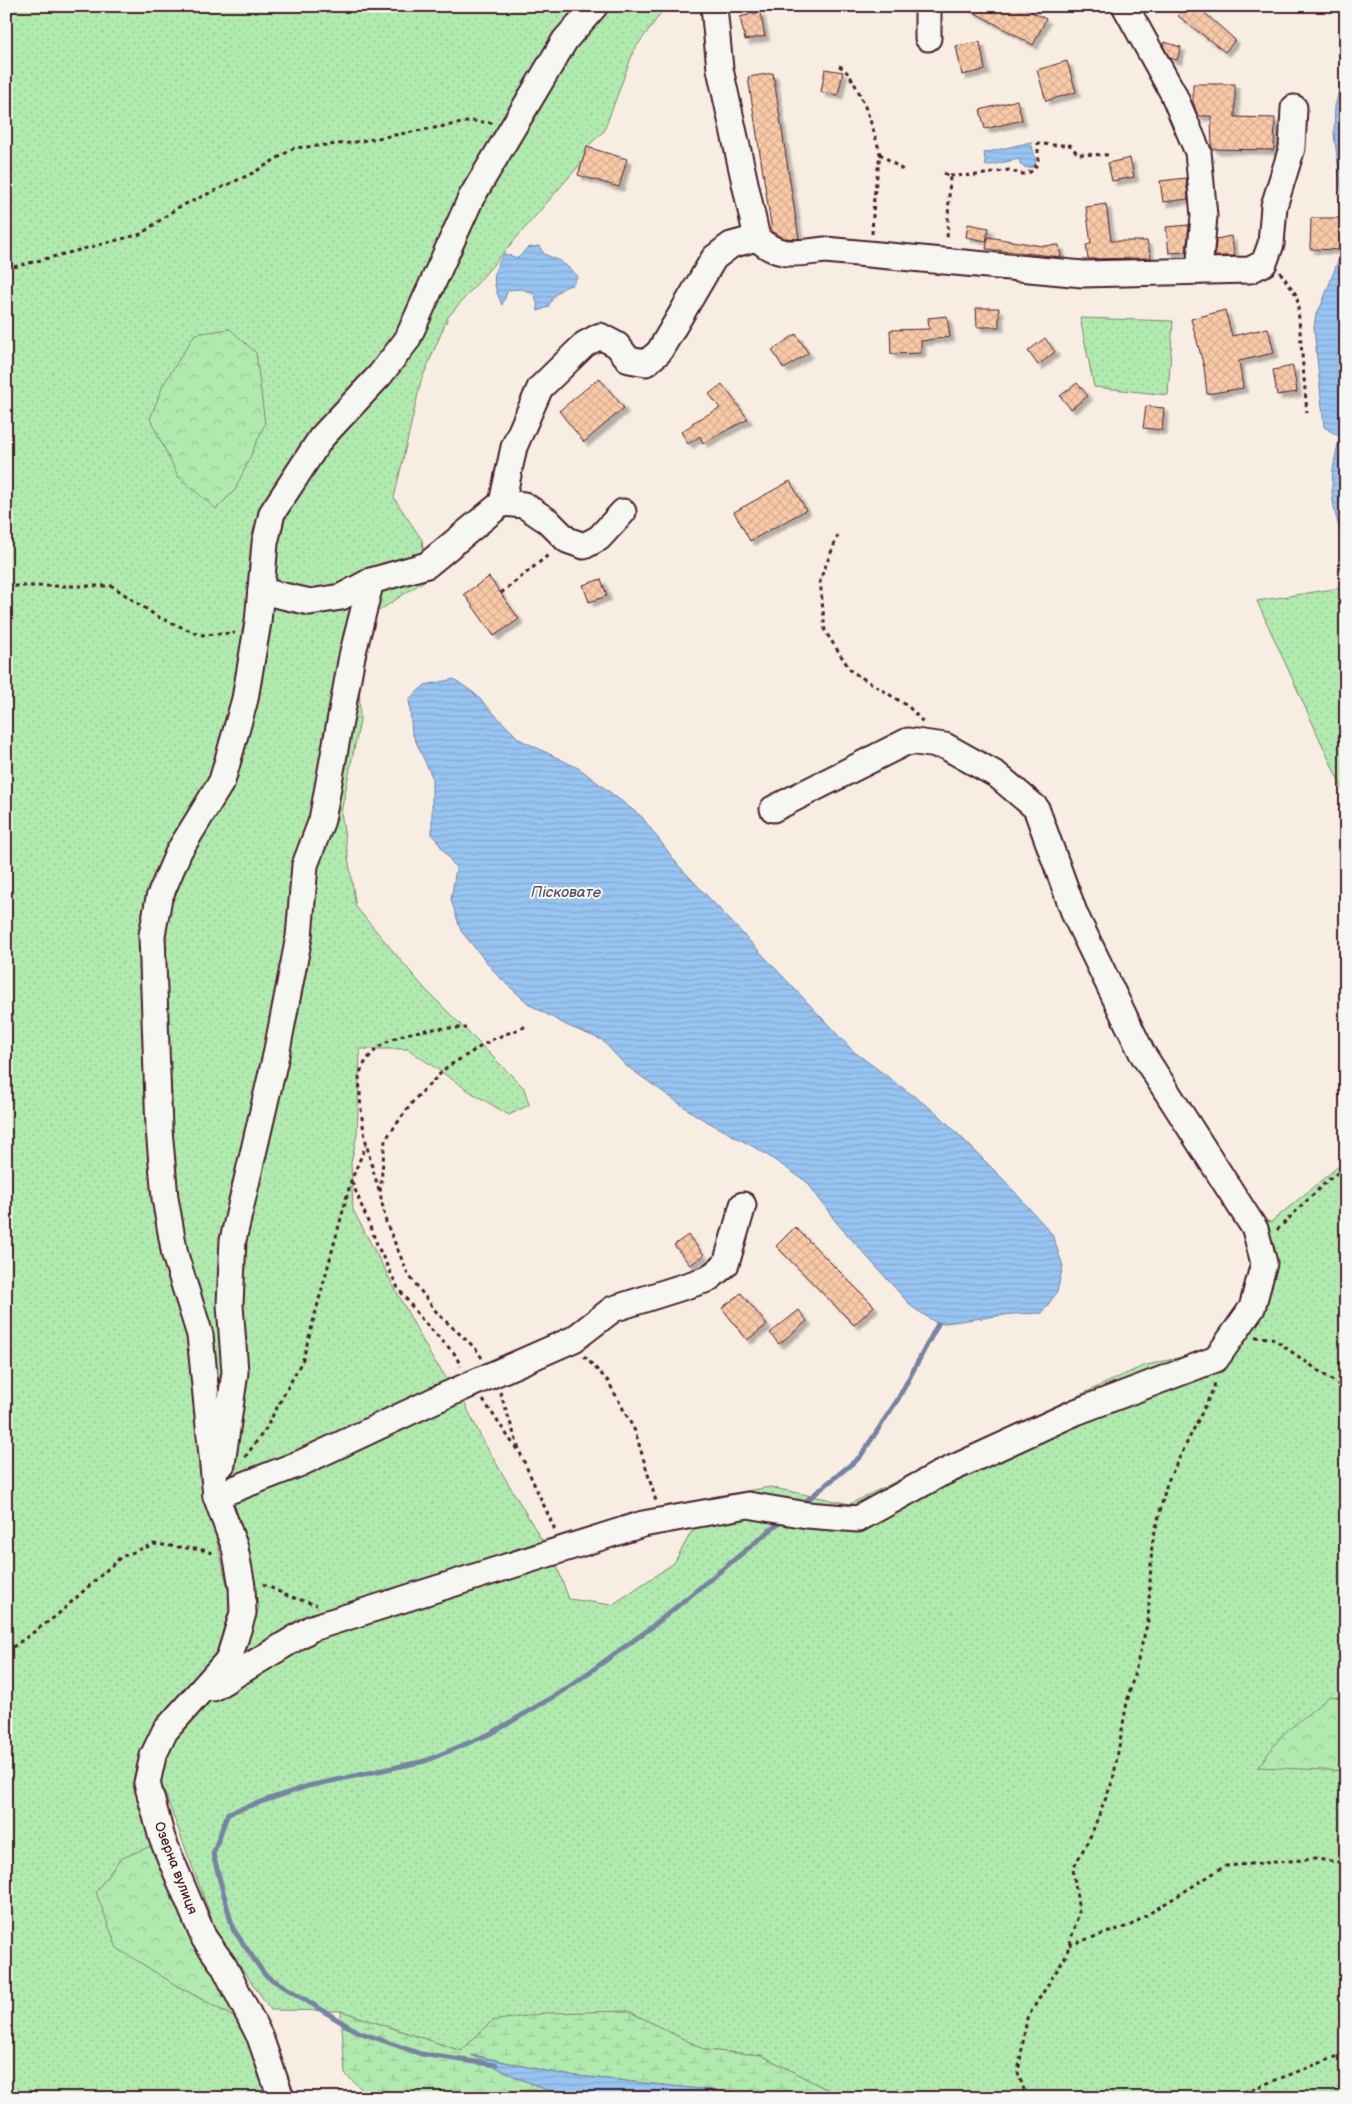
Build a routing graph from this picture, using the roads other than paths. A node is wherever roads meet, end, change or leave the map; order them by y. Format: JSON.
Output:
{"nodes":[{"id":1,"x":595,"y":6,"type":"edge"},
{"id":2,"x":714,"y":6,"type":"edge"},
{"id":3,"x":928,"y":6,"type":"edge"},
{"id":4,"x":1125,"y":6,"type":"edge"},
{"id":5,"x":928,"y":38,"type":"dead end"},
{"id":6,"x":1294,"y":108,"type":"dead end"},
{"id":7,"x":757,"y":238,"type":"junction"},
{"id":8,"x":1199,"y":271,"type":"junction"},
{"id":9,"x":502,"y":502,"type":"junction"},
{"id":10,"x":623,"y":512,"type":"dead end"},
{"id":11,"x":371,"y":580,"type":"junction"},
{"id":12,"x":261,"y":591,"type":"junction"},
{"id":13,"x":773,"y":809,"type":"dead end"},
{"id":14,"x":743,"y":1205,"type":"dead end"},
{"id":15,"x":216,"y":1496,"type":"junction"},
{"id":16,"x":195,"y":1698,"type":"junction"},
{"id":17,"x":281,"y":2098,"type":"edge"}],
"edges":[{"from":1,"to":12,"type":"street","name":"Озерна вулиця"},
{"from":2,"to":7,"type":"street"},
{"from":3,"to":5,"type":"street"},
{"from":4,"to":8,"type":"street"},
{"from":6,"to":8,"type":"street"},
{"from":7,"to":8,"type":"street"},
{"from":7,"to":9,"type":"street"},
{"from":9,"to":10,"type":"street"},
{"from":9,"to":11,"type":"street"},
{"from":11,"to":12,"type":"street"},
{"from":11,"to":15,"type":"street"},
{"from":12,"to":15,"type":"street","name":"Озерна вулиця"},
{"from":13,"to":16,"type":"street"},
{"from":14,"to":15,"type":"street"},
{"from":15,"to":16,"type":"street","name":"Озерна вулиця"},
{"from":16,"to":17,"type":"street","name":"Озерна вулиця"}]}
